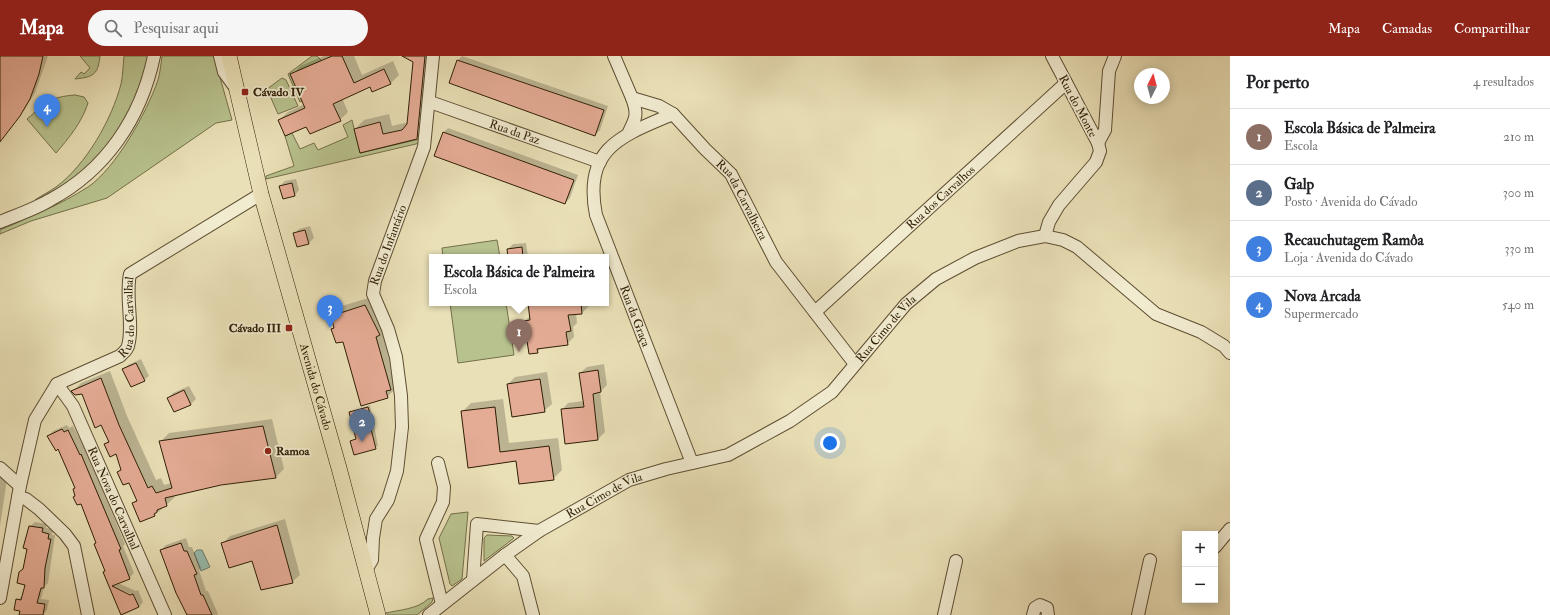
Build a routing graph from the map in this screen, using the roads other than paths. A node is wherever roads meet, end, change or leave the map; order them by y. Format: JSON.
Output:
{"nodes":[{"id":1,"x":154,"y":56,"type":"edge"},
{"id":2,"x":433,"y":56,"type":"edge"},
{"id":3,"x":614,"y":56,"type":"edge"},
{"id":4,"x":1052,"y":56,"type":"edge"},
{"id":5,"x":1115,"y":56,"type":"edge"},
{"id":6,"x":227,"y":58,"type":"edge"},
{"id":7,"x":1066,"y":83,"type":"junction"},
{"id":8,"x":632,"y":98,"type":"junction"},
{"id":9,"x":430,"y":102,"type":"junction"},
{"id":10,"x":673,"y":114,"type":"junction"},
{"id":11,"x":629,"y":132,"type":"junction"},
{"id":12,"x":1098,"y":143,"type":"junction"},
{"id":13,"x":600,"y":162,"type":"junction"},
{"id":14,"x":261,"y":194,"type":"junction"},
{"id":15,"x":0,"y":222,"type":"edge"},
{"id":16,"x":1045,"y":236,"type":"junction"},
{"id":17,"x":815,"y":312,"type":"junction"},
{"id":18,"x":1230,"y":353,"type":"edge"},
{"id":19,"x":855,"y":364,"type":"junction"},
{"id":20,"x":57,"y":384,"type":"junction"},
{"id":21,"x":438,"y":463,"type":"dead end"},
{"id":22,"x":692,"y":463,"type":"junction"},
{"id":23,"x":0,"y":468,"type":"edge"},
{"id":24,"x":19,"y":491,"type":"junction"},
{"id":25,"x":1230,"y":529,"type":"edge"},
{"id":26,"x":539,"y":532,"type":"junction"},
{"id":27,"x":1218,"y":543,"type":"edge"},
{"id":28,"x":505,"y":555,"type":"junction"},
{"id":29,"x":1150,"y":560,"type":"dead end"},
{"id":30,"x":956,"y":561,"type":"dead end"},
{"id":31,"x":366,"y":570,"type":"junction"},
{"id":32,"x":473,"y":580,"type":"junction"},
{"id":33,"x":0,"y":598,"type":"edge"},
{"id":34,"x":442,"y":604,"type":"junction"},
{"id":35,"x":88,"y":615,"type":"edge"},
{"id":36,"x":165,"y":615,"type":"edge"},
{"id":37,"x":378,"y":615,"type":"edge"},
{"id":38,"x":429,"y":615,"type":"edge"},
{"id":39,"x":533,"y":615,"type":"edge"},
{"id":40,"x":944,"y":615,"type":"edge"},
{"id":41,"x":1033,"y":615,"type":"edge"},
{"id":42,"x":1048,"y":615,"type":"edge"},
{"id":43,"x":1138,"y":615,"type":"edge"}],
"edges":[{"from":1,"to":15,"type":"street"},
{"from":2,"to":9,"type":"street","name":"Rua do Infantário"},
{"from":3,"to":8,"type":"street"},
{"from":4,"to":7,"type":"street","name":"Rua do Monte"},
{"from":5,"to":12,"type":"street"},
{"from":6,"to":14,"type":"main road","name":"Avenida do Cávado"},
{"from":7,"to":12,"type":"street","name":"Rua do Monte"},
{"from":7,"to":17,"type":"street","name":"Rua dos Carvalhos"},
{"from":8,"to":10,"type":"street","name":"Rua da Carvalheira"},
{"from":8,"to":11,"type":"street"},
{"from":9,"to":13,"type":"street","name":"Rua da Paz"},
{"from":9,"to":31,"type":"street","name":"Rua do Infantário"},
{"from":10,"to":11,"type":"street","name":"Rua da Graça"},
{"from":10,"to":17,"type":"street","name":"Rua da Carvalheira"},
{"from":11,"to":13,"type":"street","name":"Rua da Graça"},
{"from":12,"to":16,"type":"street","name":"Rua do Monte"},
{"from":13,"to":22,"type":"street","name":"Rua da Graça"},
{"from":14,"to":20,"type":"street","name":"Rua do Carvalhal"},
{"from":14,"to":31,"type":"main road","name":"Avenida do Cávado"},
{"from":16,"to":18,"type":"street","name":"Rua Cimo de Vila"},
{"from":16,"to":19,"type":"street","name":"Rua Cimo de Vila"},
{"from":17,"to":19,"type":"street","name":"Rua da Carvalheira"},
{"from":19,"to":22,"type":"street","name":"Rua Cimo de Vila"},
{"from":20,"to":24,"type":"street"},
{"from":20,"to":36,"type":"street","name":"Rua Nova do Carvalhal"},
{"from":21,"to":34,"type":"street"},
{"from":22,"to":26,"type":"street","name":"Rua Cimo de Vila"},
{"from":23,"to":24,"type":"street"},
{"from":24,"to":33,"type":"street"},
{"from":24,"to":35,"type":"street"},
{"from":25,"to":27,"type":"street"},
{"from":26,"to":28,"type":"street","name":"Rua Cimo de Vila"},
{"from":26,"to":32,"type":"street"},
{"from":28,"to":32,"type":"street","name":"Rua Cimo de Vila"},
{"from":28,"to":39,"type":"street"},
{"from":29,"to":43,"type":"street"},
{"from":30,"to":40,"type":"street"},
{"from":31,"to":37,"type":"main road","name":"Avenida do Cávado"},
{"from":32,"to":34,"type":"street","name":"Rua Cimo de Vila"},
{"from":34,"to":38,"type":"street","name":"Rua Cimo de Vila"},
{"from":41,"to":42,"type":"street"}]}
